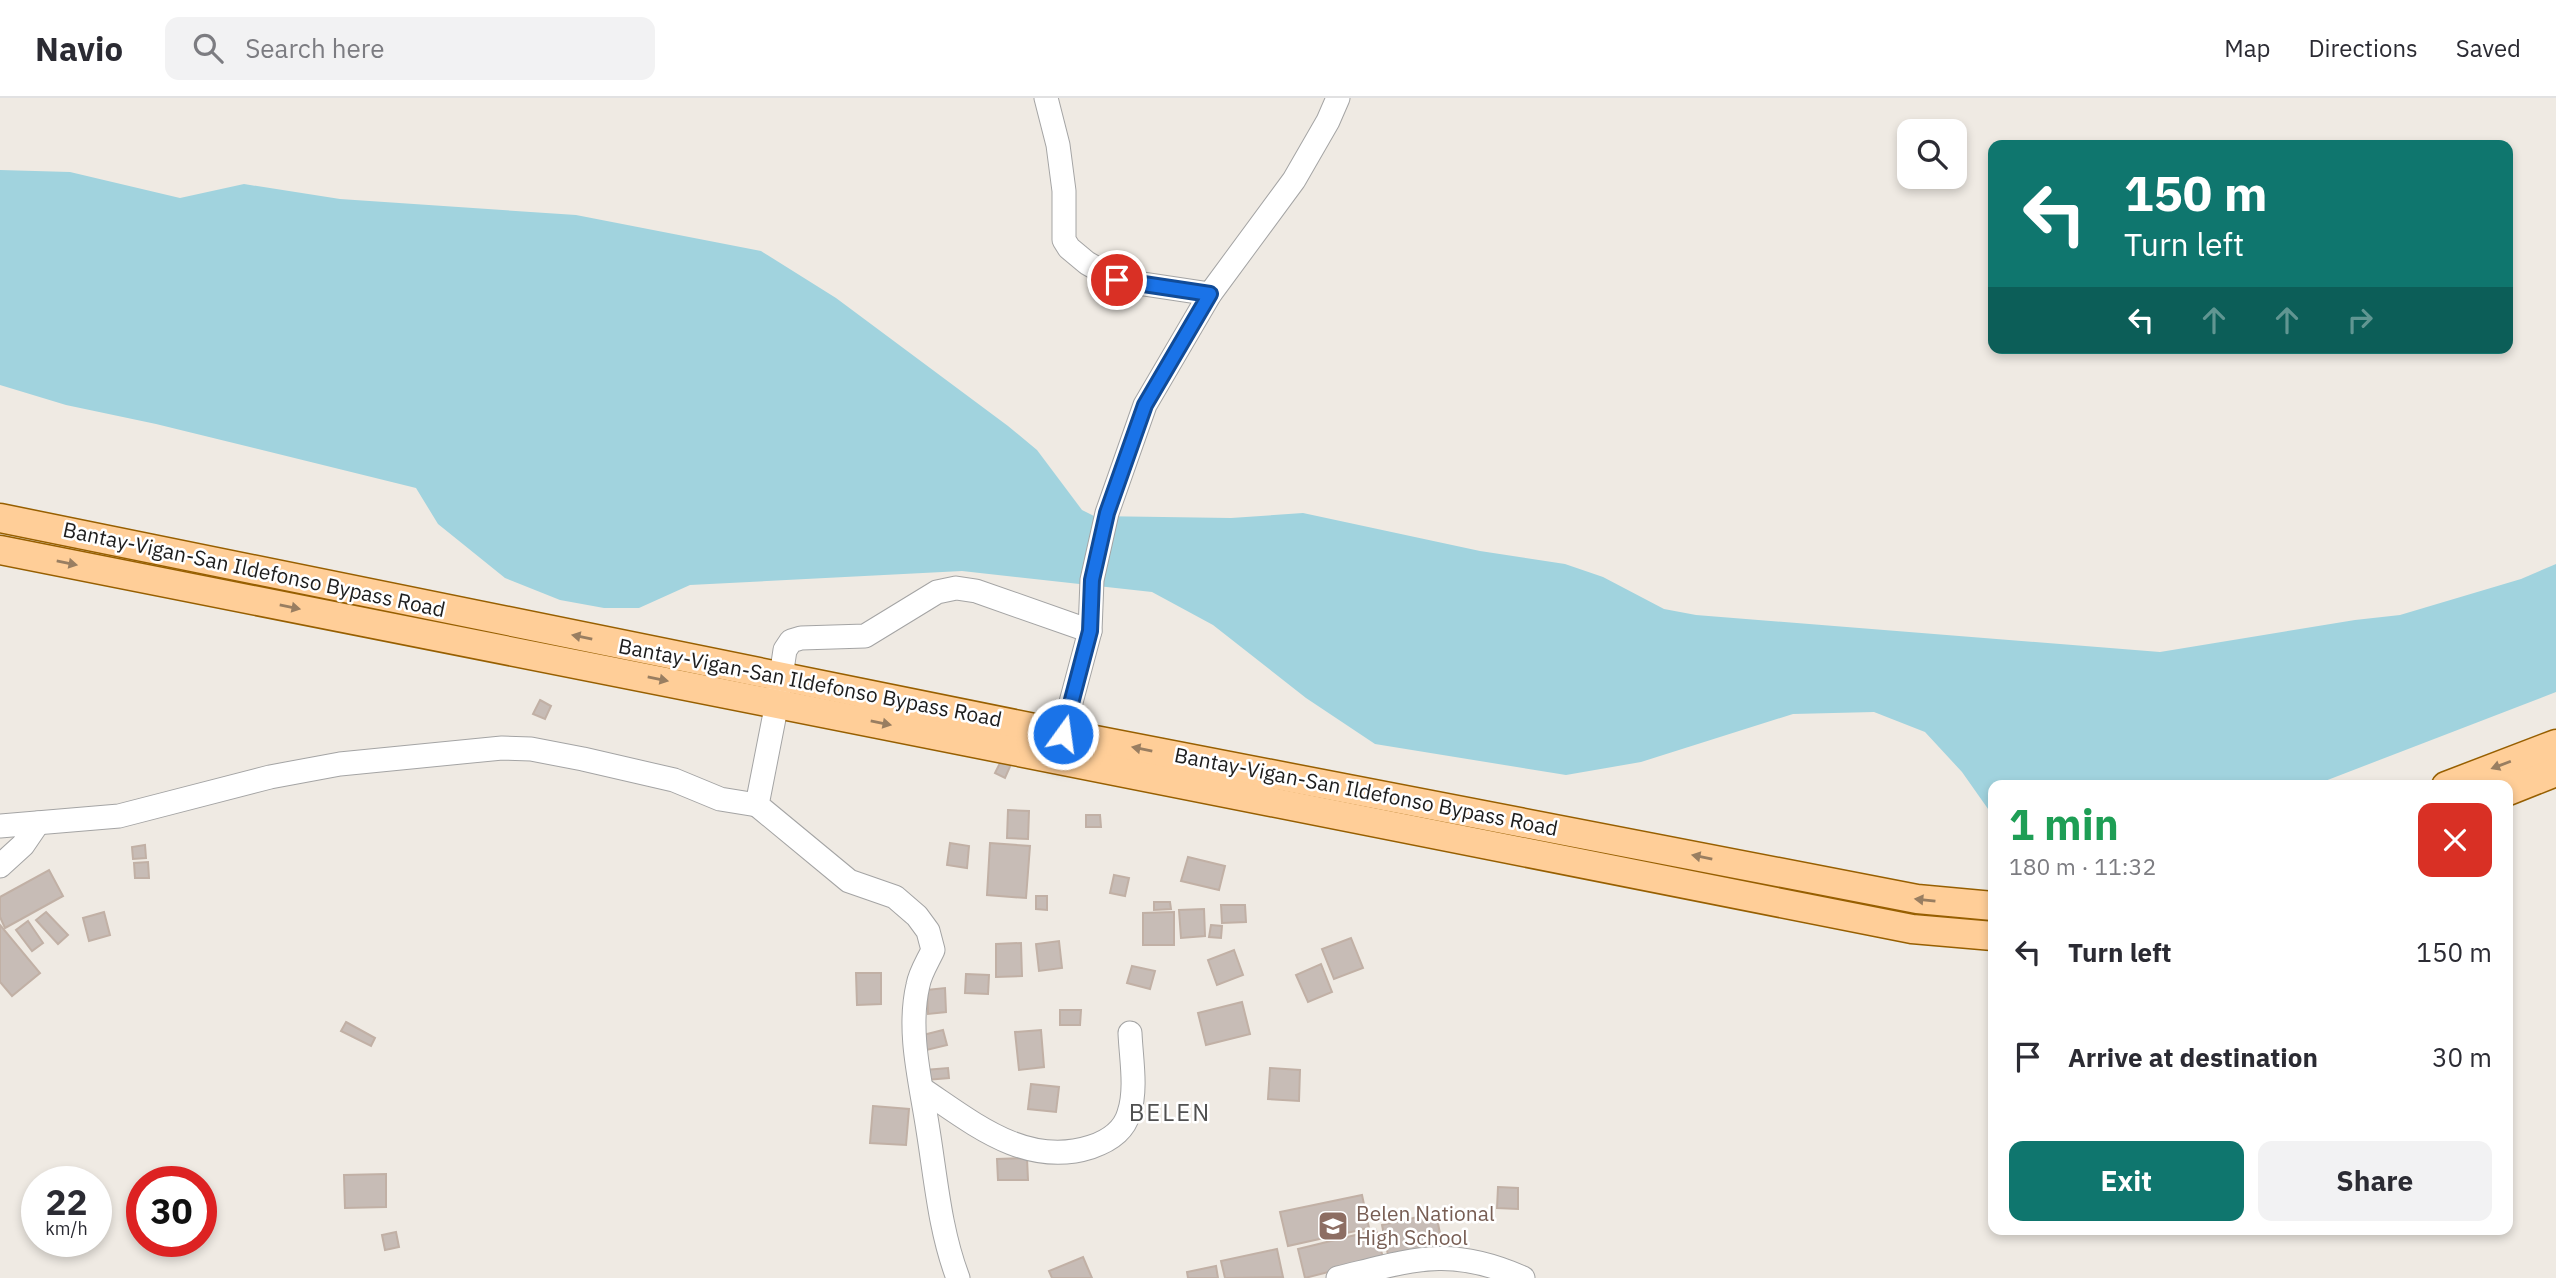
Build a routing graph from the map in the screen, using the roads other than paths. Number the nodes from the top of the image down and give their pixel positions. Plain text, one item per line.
1 (1046, 98) edge
2 (1338, 98) edge
3 (1210, 294) junction
4 (0, 518) edge
5 (0, 550) edge
6 (1090, 631) junction
7 (779, 690) junction
8 (2556, 744) edge
9 (1060, 746) junction
10 (2556, 772) edge
11 (2462, 780) edge
12 (2513, 789) edge
13 (757, 805) junction
14 (38, 823) junction
15 (0, 826) edge
16 (0, 866) edge
17 (1988, 906) edge
18 (1988, 936) edge
19 (1130, 1033) dead end
20 (922, 1089) junction
21 (958, 1278) edge
22 (1338, 1278) edge
23 (1523, 1278) edge

1 - 3 street
2 - 3 street
3 - 6 street
7 -> 4 main road, Bantay-Vigan-San Ildefonso Bypass Road
5 -> 7 main road, Bantay-Vigan-San Ildefonso Bypass Road
6 - 7 street
6 - 9 street
7 - 9 main road, Bantay-Vigan-San Ildefonso Bypass Road
7 - 13 street
8 -> 11 main road
17 -> 9 main road, Bantay-Vigan-San Ildefonso Bypass Road
9 - 18 main road, Bantay-Vigan-San Ildefonso Bypass Road
10 - 12 main road
13 - 14 street
13 - 20 street
14 - 15 street
14 - 16 street
19 - 20 street
20 - 21 street
22 - 23 street

